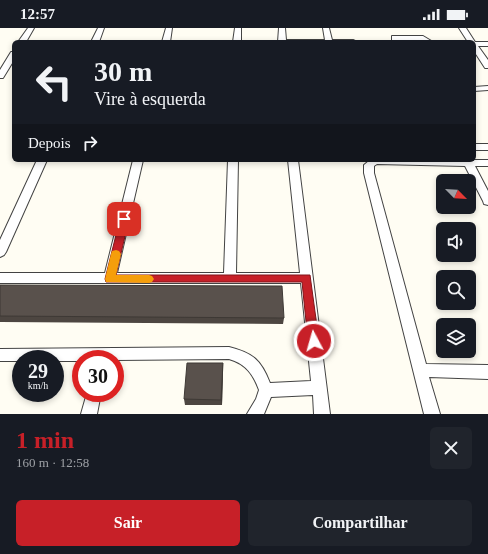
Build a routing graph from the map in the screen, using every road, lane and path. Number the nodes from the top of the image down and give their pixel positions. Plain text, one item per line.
1 (31, 28) edge
2 (101, 28) edge
3 (169, 28) edge
4 (238, 28) edge
5 (282, 28) edge
6 (326, 28) edge
7 (462, 28) edge
8 (395, 38) edge
9 (23, 40) edge
10 (96, 40) edge
11 (166, 40) edge
12 (237, 40) edge
13 (284, 40) edge
14 (329, 40) edge
15 (426, 40) edge
16 (470, 40) edge
17 (476, 44) edge
18 (488, 44) edge
19 (476, 48) edge
20 (12, 57) edge
21 (488, 66) edge
22 (0, 76) edge
23 (488, 88) edge
24 (476, 89) edge
25 (476, 147) edge
26 (488, 147) edge
27 (41, 162) edge
28 (138, 162) edge
29 (233, 162) edge
30 (293, 162) edge
31 (374, 162) edge
32 (422, 162) edge
33 (469, 163) junction
34 (488, 163) edge
35 (488, 201) edge
36 (0, 252) edge
37 (0, 278) edge
38 (307, 278) junction
39 (110, 279) junction
40 (230, 279) junction
41 (0, 355) edge
42 (72, 356) edge
43 (124, 356) edge
44 (420, 370) junction
45 (488, 372) edge
46 (319, 388) junction
47 (266, 390) junction
48 (92, 402) edge
49 (89, 414) edge
50 (255, 414) edge
51 (322, 414) edge
52 (432, 414) edge

1 - 9 street
2 - 10 street
3 - 11 street
4 - 12 street
5 - 13 street
6 - 14 street
7 - 16 street
8 - 15 street
17 - 18 street
19 - 21 street
20 - 22 street
23 - 24 street
25 - 26 street
27 - 36 street
28 - 39 street
29 - 40 street
30 - 38 street
31 - 44 street
32 - 33 street
33 - 34 street
33 - 35 street
37 - 39 street
38 - 40 street
38 - 46 street
39 - 40 street
41 - 42 street
43 - 47 street
44 - 45 street
44 - 52 street
46 - 47 street
46 - 51 street
47 - 50 street
48 - 49 street

